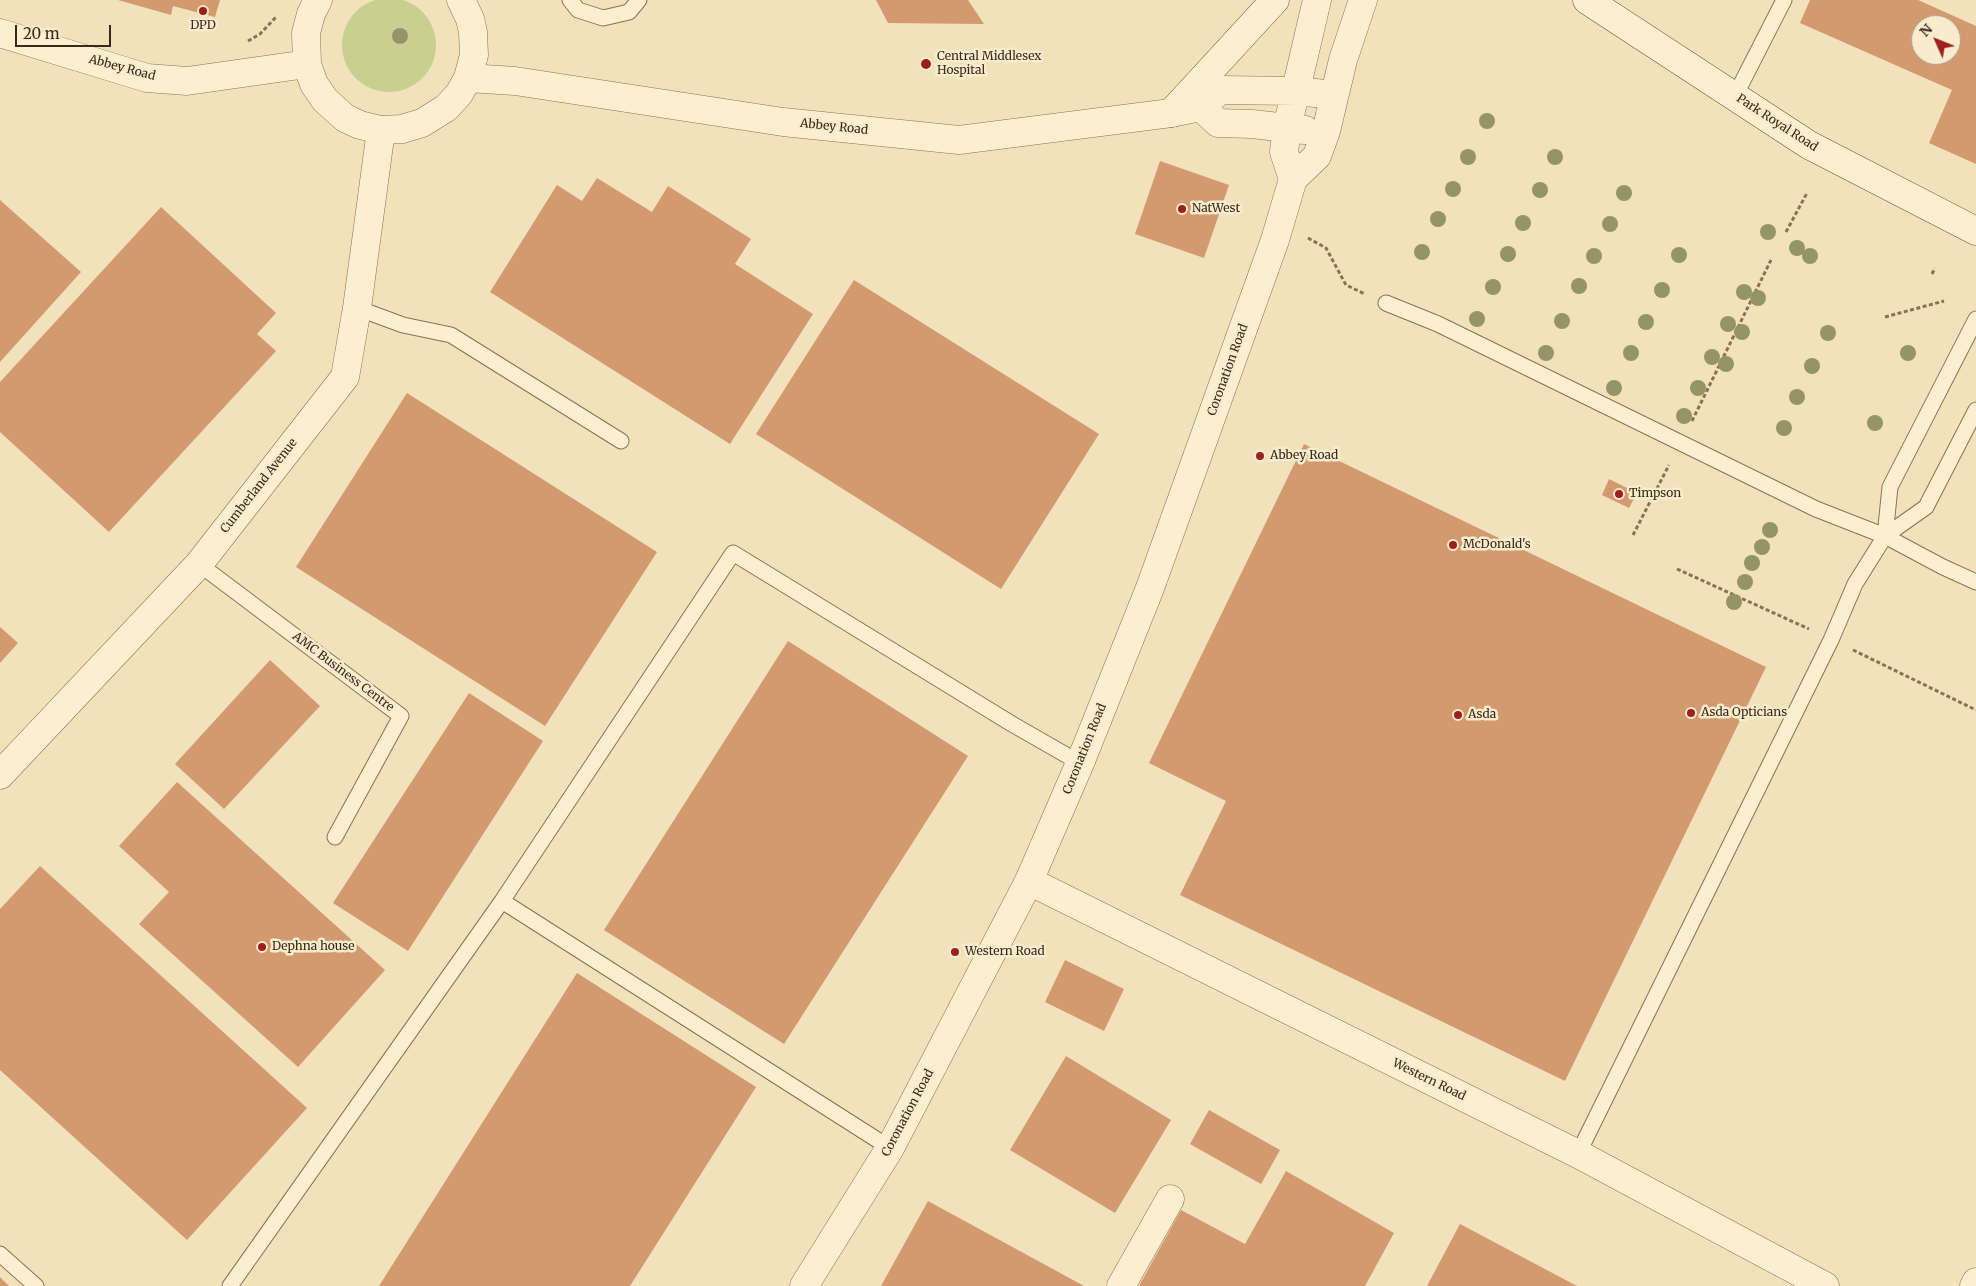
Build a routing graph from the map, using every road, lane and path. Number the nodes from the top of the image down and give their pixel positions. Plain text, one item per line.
1 (318, 0) edge
2 (461, 0) edge
3 (570, 0) edge
4 (639, 0) edge
5 (1275, 0) edge
6 (1317, 0) edge
7 (1363, 0) edge
8 (1587, 0) edge
9 (1784, 0) edge
10 (281, 12) dead end
11 (0, 33) edge
12 (244, 43) dead end
13 (307, 64) junction
14 (468, 78) junction
15 (1296, 91) junction
16 (1334, 95) junction
17 (1735, 96) junction
18 (1201, 107) junction
19 (1171, 113) junction
20 (1287, 128) junction
21 (381, 130) junction
22 (1326, 132) junction
23 (1293, 179) junction
24 (1807, 193) dead end
25 (1976, 231) edge
26 (1786, 232) dead end
27 (1304, 236) dead end
28 (1771, 260) dead end
29 (1935, 268) dead end
30 (1932, 274) dead end
31 (1944, 301) dead end
32 (1386, 303) joint
33 (357, 308) junction
34 (1885, 317) dead end
35 (1976, 319) edge
36 (1976, 410) edge
37 (1689, 426) dead end
38 (621, 441) dead end
39 (1672, 460) dead end
40 (1633, 535) dead end
41 (1886, 536) junction
42 (198, 564) junction
43 (1976, 582) edge
44 (1080, 763) junction
45 (0, 774) edge
46 (335, 837) dead end
47 (1029, 881) junction
48 (502, 901) junction
49 (890, 1148) junction
50 (1578, 1154) junction
51 (1170, 1198) dead end
52 (0, 1254) edge
53 (1976, 1282) edge
54 (36, 1286) edge
55 (230, 1286) edge
56 (804, 1286) edge
57 (1121, 1286) edge
58 (1825, 1286) edge
59 (1974, 1286) edge

1 - 13 street
2 - 14 street
3 - 4 lane
5 - 19 street
6 - 15 street
7 - 16 street, Coronation Road
8 - 17 street, Park Royal Road
9 - 17 lane
10 - 12 path
11 - 13 street, Abbey Road
13 - 21 street
14 - 19 street, Abbey Road
14 - 21 street
15 - 16 street
15 - 18 street
15 - 20 street
16 - 22 street, Coronation Road
17 - 25 street, Park Royal Road
18 - 19 street, Abbey Road
18 - 20 street
20 - 22 street
20 - 23 street
21 - 33 street, Cumberland Avenue
22 - 23 street, Coronation Road
23 - 44 street, Coronation Road
24 - 26 path
27 - 32 path
28 - 37 path
29 - 30 path
31 - 34 path
32 - 41 lane
33 - 38 lane
33 - 42 street, Cumberland Avenue
35 - 41 lane
36 - 41 lane
39 - 40 path
41 - 43 lane
41 - 50 lane
42 - 45 street, Cumberland Avenue
42 - 46 lane, AMC Business Centre
44 - 47 street, Coronation Road
44 - 48 lane
47 - 49 street, Coronation Road
47 - 50 street, Western Road
48 - 49 lane
48 - 55 lane
49 - 56 street, Coronation Road
50 - 58 street, Western Road
51 - 57 street
52 - 54 lane
53 - 59 street

